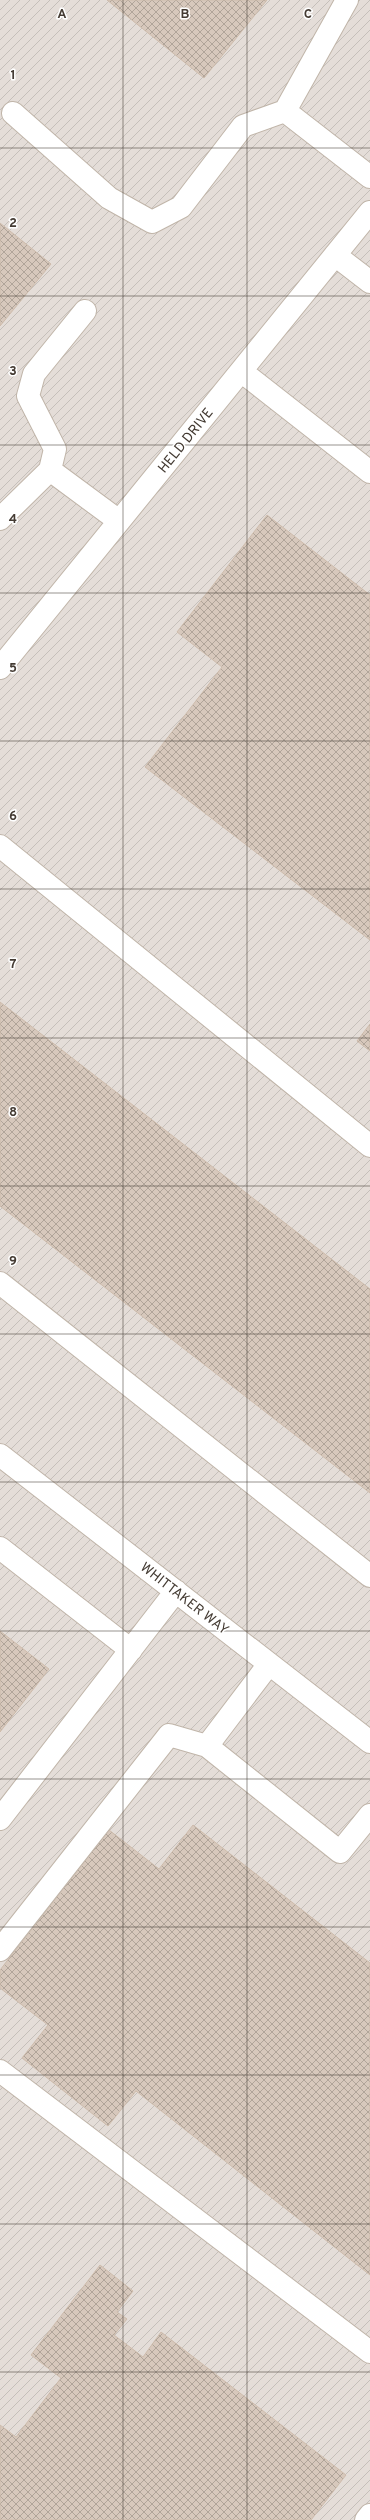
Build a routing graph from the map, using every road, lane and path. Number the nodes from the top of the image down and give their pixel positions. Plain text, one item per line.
1 (347, 0) edge
2 (285, 111) junction
3 (13, 113) dead end
4 (370, 177) edge
5 (370, 212) edge
6 (336, 254) junction
7 (370, 282) edge
8 (85, 311) dead end
9 (241, 371) junction
10 (50, 470) junction
11 (370, 472) edge
12 (0, 519) edge
13 (119, 521) junction
14 (0, 668) edge
15 (0, 846) edge
16 (370, 1146) edge
17 (0, 1283) edge
18 (0, 1455) edge
19 (0, 1548) edge
20 (370, 1576) edge
21 (176, 1591) junction
22 (131, 1650) junction
23 (269, 1664) junction
24 (370, 1742) edge
25 (207, 1746) junction
26 (370, 1815) edge
27 (0, 1819) edge
28 (0, 1950) edge
29 (0, 2071) edge
30 (370, 2352) edge
31 (370, 2515) edge
32 (366, 2520) edge

1 - 2 street
2 - 3 street
2 - 4 street
5 - 6 street, HELD DRIVE
6 - 7 street
6 - 9 street, HELD DRIVE
8 - 10 street
9 - 11 street
9 - 13 street, HELD DRIVE
10 - 12 street
10 - 13 street
13 - 14 street, HELD DRIVE
15 - 16 street
17 - 20 street
18 - 21 street, WHITTAKER WAY
19 - 22 street
21 - 22 street
21 - 23 street, WHITTAKER WAY
22 - 27 street
23 - 24 street, WHITTAKER WAY
23 - 25 street
25 - 26 street
25 - 28 street
29 - 30 street
31 - 32 street

